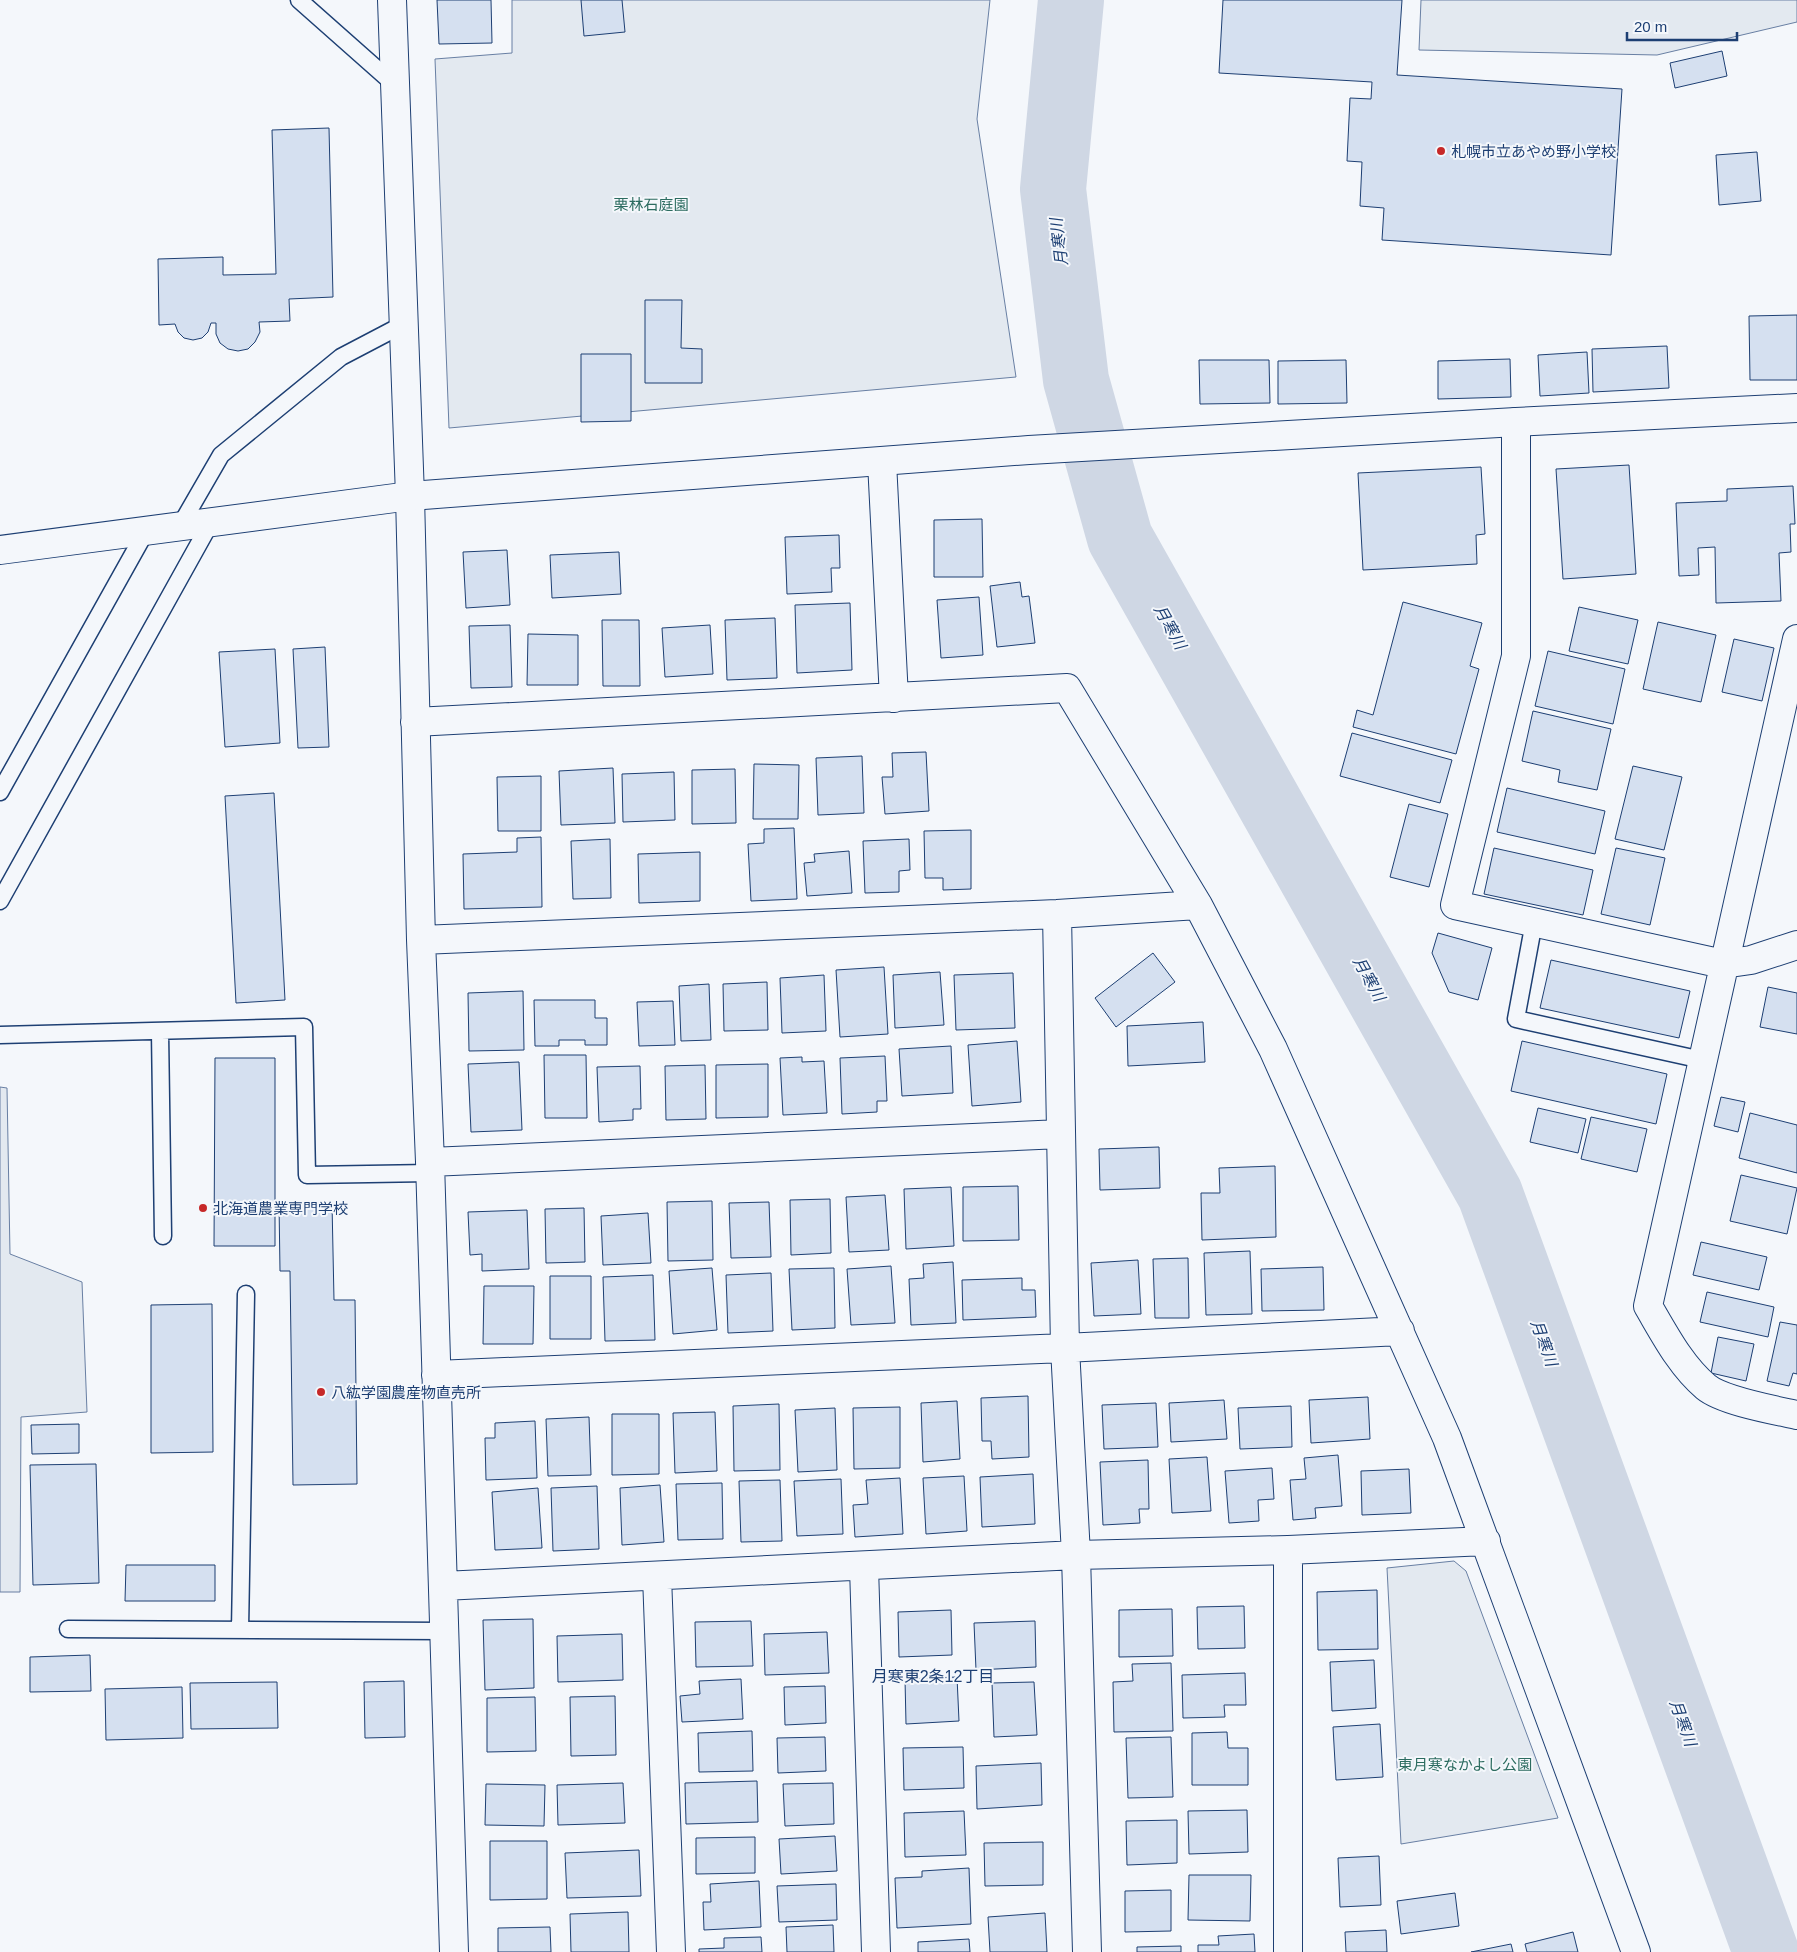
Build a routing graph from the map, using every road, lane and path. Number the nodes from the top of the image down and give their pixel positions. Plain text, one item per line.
1 (299, 0) edge
2 (392, 0) edge
3 (394, 85) junction
4 (404, 324) junction
5 (1797, 408) edge
6 (1516, 422) junction
7 (882, 462) junction
8 (410, 496) junction
9 (211, 522) junction
10 (180, 526) junction
11 (146, 531) junction
12 (0, 550) edge
13 (1797, 639) edge
14 (894, 698) junction
15 (415, 722) junction
16 (0, 792) edge
17 (0, 901) edge
18 (1198, 905) junction
19 (1057, 914) junction
20 (1534, 922) junction
21 (421, 940) junction
22 (1797, 945) edge
23 (1724, 964) junction
24 (160, 1032) junction
25 (0, 1035) edge
26 (1702, 1060) junction
27 (1061, 1134) junction
28 (430, 1167) junction
29 (163, 1236) dead end
30 (246, 1294) dead end
31 (1400, 1331) junction
32 (1065, 1348) junction
33 (436, 1375) junction
34 (1797, 1415) edge
35 (1486, 1541) junction
36 (1288, 1550) junction
37 (1076, 1555) junction
38 (864, 1567) junction
39 (657, 1576) junction
40 (443, 1586) junction
41 (68, 1629) dead end
42 (240, 1630) junction
43 (444, 1631) junction
44 (454, 1952) edge
45 (672, 1952) edge
46 (876, 1952) edge
47 (1087, 1952) edge
48 (1288, 1952) edge
49 (1636, 1952) edge

1 - 3 lane
2 - 3 street
3 - 4 street
4 - 8 street
4 - 10 lane
5 - 6 street
6 - 7 street
6 - 20 street
7 - 8 street
7 - 14 street
8 - 9 street
8 - 15 street
9 - 10 street
9 - 17 lane
10 - 11 street
11 - 12 street
11 - 16 lane
13 - 23 street
14 - 15 street
14 - 18 street
15 - 21 street
18 - 19 street
18 - 31 street
19 - 21 street
19 - 27 street
20 - 23 street
20 - 26 lane
21 - 28 street
22 - 23 street
23 - 26 street
24 - 25 lane
24 - 28 lane
24 - 29 lane
26 - 34 street
27 - 28 street
27 - 32 street
28 - 33 street
30 - 42 lane
31 - 32 street
31 - 35 street
32 - 33 street
32 - 37 street
33 - 40 street
35 - 36 street
35 - 49 street
36 - 37 street
36 - 48 street
37 - 38 street
37 - 47 street
38 - 39 street
38 - 46 street
39 - 40 street
39 - 45 street
40 - 43 street
41 - 42 lane
42 - 43 lane
43 - 44 street

